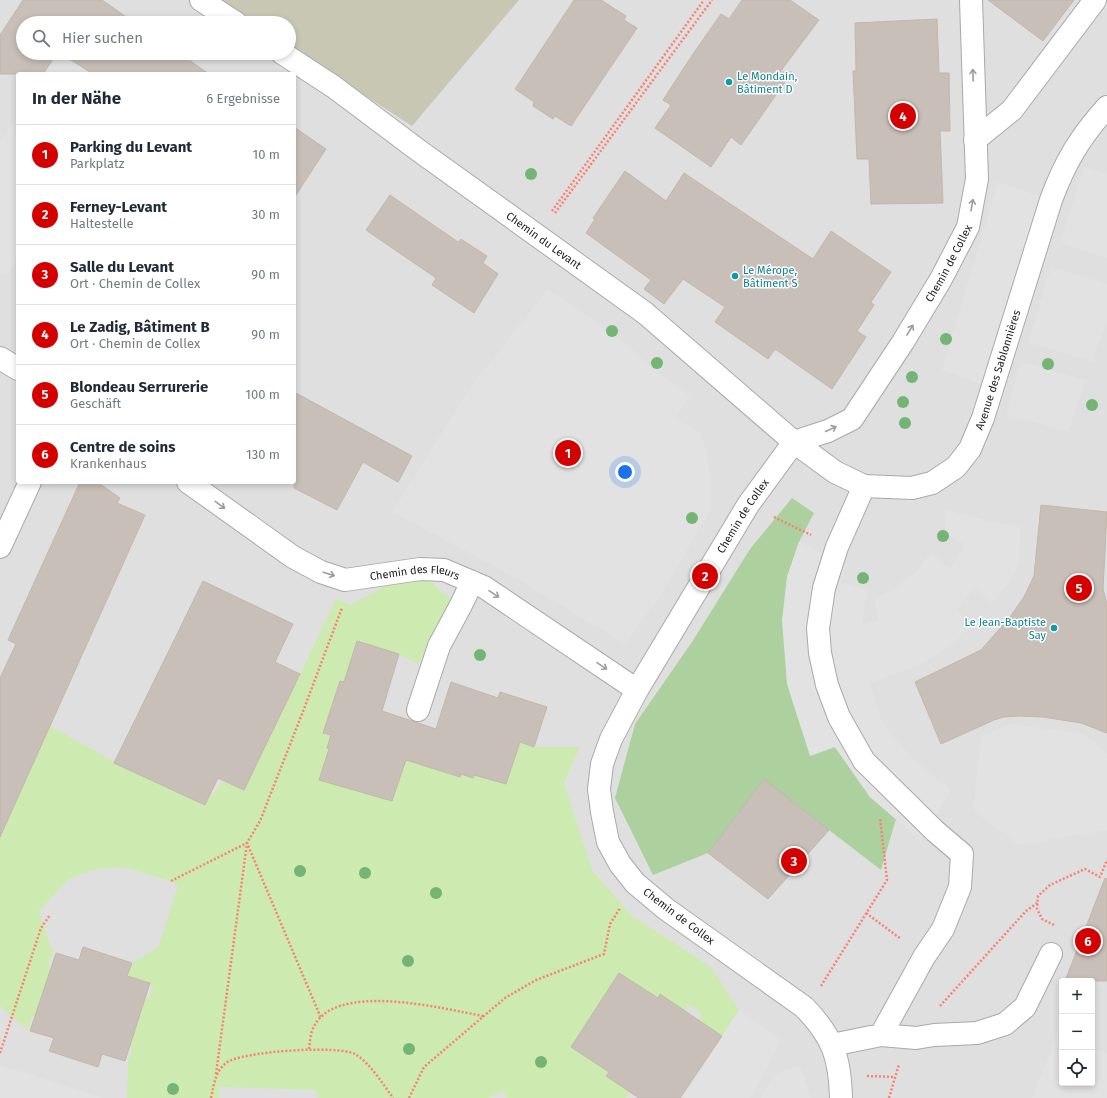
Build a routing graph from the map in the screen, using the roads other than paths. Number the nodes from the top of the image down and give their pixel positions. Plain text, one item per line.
1 (201, 0) edge
2 (971, 0) edge
3 (1095, 0) edge
4 (225, 16) edge
5 (293, 60) edge
6 (1107, 107) edge
7 (975, 140) junction
8 (0, 358) edge
9 (16, 368) edge
10 (794, 442) junction
11 (29, 484) edge
12 (191, 484) edge
13 (864, 486) junction
14 (0, 547) edge
15 (472, 582) junction
16 (637, 690) junction
17 (418, 710) dead end
18 (1051, 954) dead end
19 (881, 1035) junction
20 (832, 1045) junction
21 (841, 1098) edge

1 - 4 street
7 -> 2 street, Chemin de Collex
3 - 7 street
5 - 10 street, Chemin du Levant
6 - 13 street, Avenue des Sablonnières
10 -> 7 street, Chemin de Collex
8 - 9 street
10 - 13 street, Avenue des Sablonnières
10 - 16 street, Chemin de Collex
11 - 14 street
12 -> 15 street, Chemin des Fleurs
13 - 19 street
15 -> 16 street, Chemin des Fleurs
15 - 17 street
16 - 20 street, Chemin de Collex
18 - 19 street
19 - 20 street
20 - 21 street, Chemin de Collex

